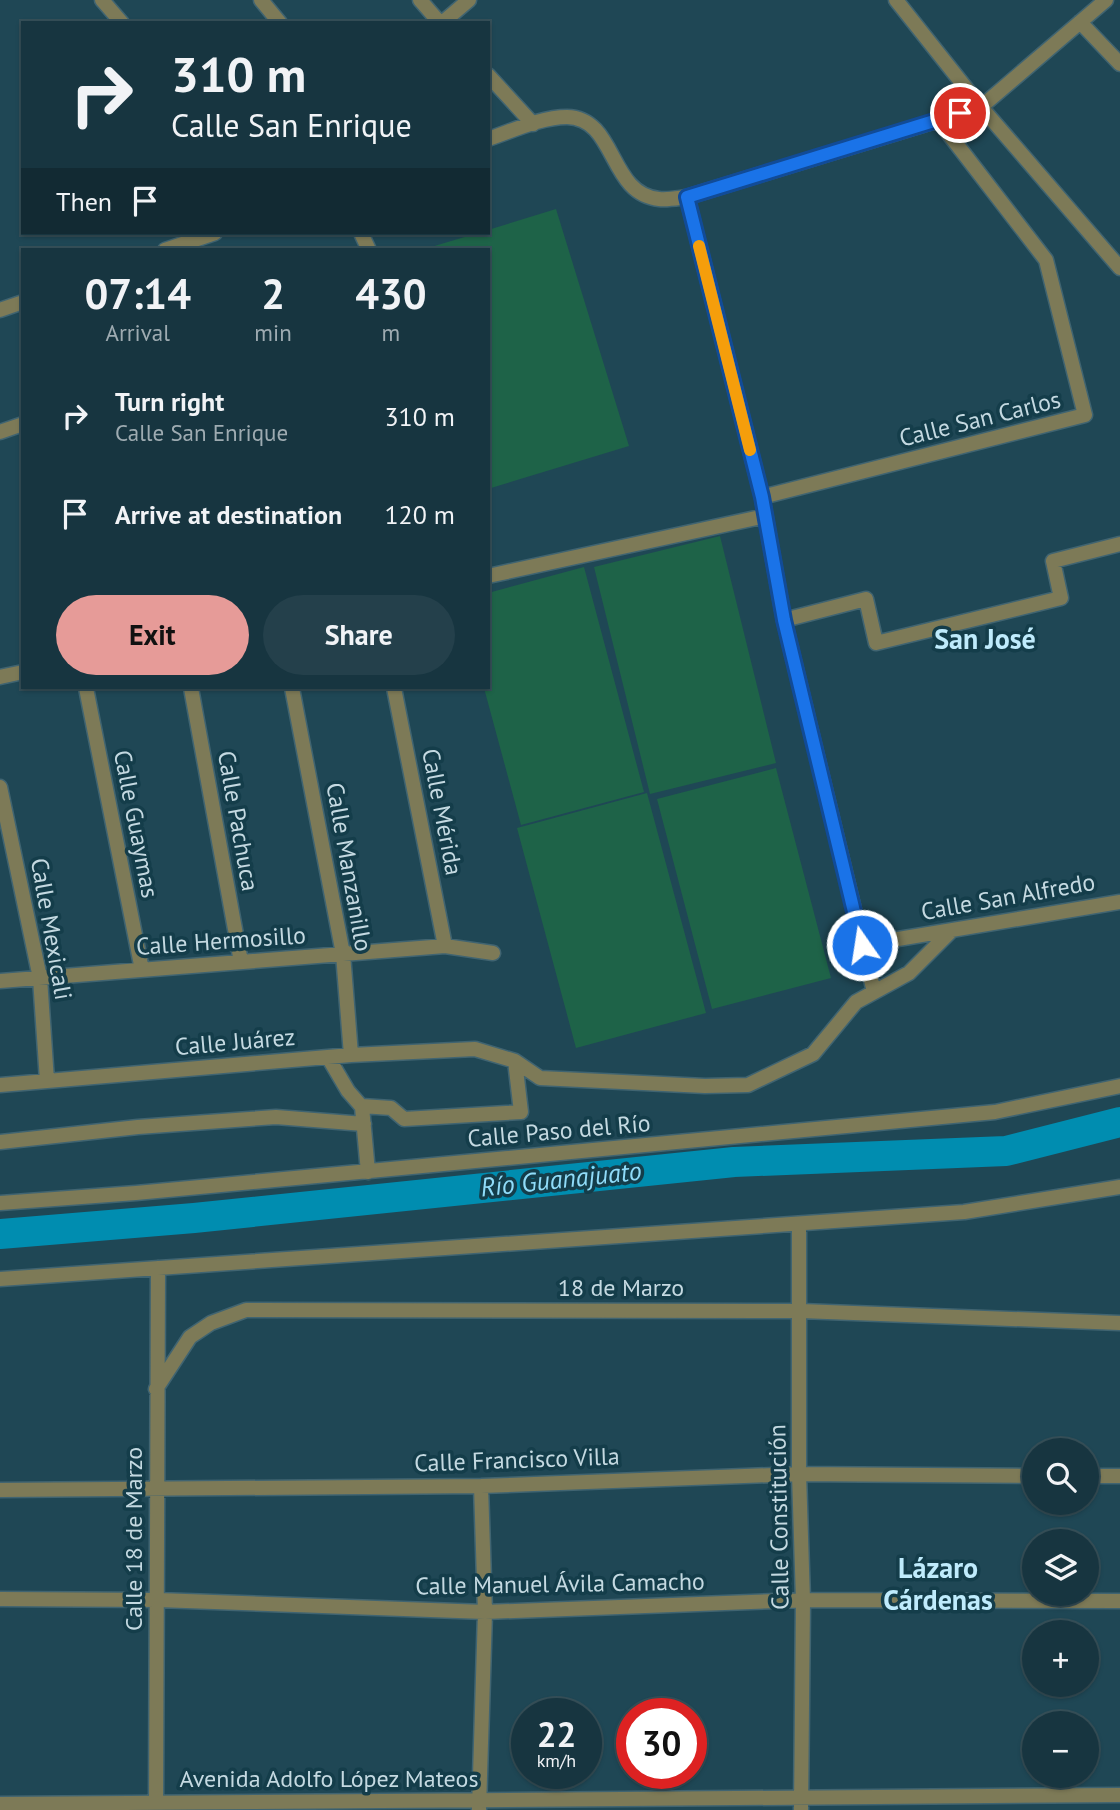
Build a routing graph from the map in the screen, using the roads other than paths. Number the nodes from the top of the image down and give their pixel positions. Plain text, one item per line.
1 (102, 0) edge
2 (261, 0) edge
3 (420, 0) edge
4 (469, 0) edge
5 (896, 0) edge
6 (1106, 0) edge
7 (120, 21) edge
8 (278, 21) edge
9 (439, 21) edge
10 (443, 21) edge
11 (1080, 23) junction
12 (1120, 64) edge
13 (490, 77) edge
14 (981, 107) junction
15 (938, 120) junction
16 (533, 124) junction
17 (490, 138) edge
18 (687, 197) junction
19 (211, 235) edge
20 (171, 248) edge
21 (1120, 268) edge
22 (21, 303) edge
23 (0, 310) edge
24 (21, 425) edge
25 (0, 432) edge
26 (762, 497) junction
27 (765, 516) junction
28 (1120, 544) edge
29 (490, 576) edge
30 (784, 620) junction
31 (21, 672) edge
32 (0, 677) edge
33 (86, 689) edge
34 (191, 689) edge
35 (292, 689) edge
36 (394, 689) edge
37 (0, 787) edge
38 (1120, 902) edge
39 (952, 930) junction
40 (862, 945) junction
41 (445, 946) junction
42 (493, 953) dead end
43 (343, 954) junction
44 (241, 962) junction
45 (142, 970) junction
46 (40, 978) junction
47 (0, 981) edge
48 (874, 992) junction
49 (351, 1055) junction
50 (328, 1057) junction
51 (514, 1061) junction
52 (47, 1081) junction
53 (0, 1086) edge
54 (1120, 1086) edge
55 (362, 1106) junction
56 (364, 1124) junction
57 (0, 1142) edge
58 (368, 1171) junction
59 (1120, 1187) edge
60 (0, 1203) edge
61 (799, 1224) junction
62 (158, 1268) junction
63 (0, 1279) edge
64 (801, 1311) junction
65 (1120, 1323) edge
66 (156, 1389) junction
67 (799, 1474) junction
68 (1022, 1476) edge
69 (1099, 1476) edge
70 (1120, 1476) edge
71 (481, 1486) junction
72 (156, 1489) junction
73 (0, 1490) edge
74 (0, 1600) edge
75 (158, 1600) junction
76 (803, 1600) junction
77 (1120, 1601) edge
78 (485, 1612) junction
79 (1120, 1795) edge
80 (0, 1804) edge
81 (801, 1804) edge
82 (479, 1805) edge
83 (156, 1807) edge

1 - 7 street
2 - 8 street
3 - 9 street
4 - 10 street
5 - 14 street
6 - 11 street
11 - 12 street
11 - 14 street
13 - 16 street
14 - 15 street
14 - 21 street
15 - 18 street
15 - 26 street, Calle San Carlos
16 - 17 street
16 - 18 street
18 - 26 street
19 - 20 street
22 - 23 street
24 - 25 street
26 - 27 street
27 - 29 street
27 - 30 street
28 - 30 street
30 - 40 street
31 - 32 street
33 - 45 street, Calle Guaymas
34 - 44 street, Calle Pachuca
35 - 43 street, Calle Manzanillo
36 - 41 street, Calle Mérida
37 - 46 street, Calle Mexicali
38 - 39 street, Calle San Alfredo
39 - 40 street, Calle San Alfredo
39 - 48 street
40 - 48 street
41 - 42 street, Calle Hermosillo
41 - 43 street, Calle Hermosillo
43 - 44 street, Calle Hermosillo
43 - 49 street, Calle Manzanillo
44 - 45 street, Calle Hermosillo
45 - 46 street, Calle Hermosillo
46 - 47 street, Calle Hermosillo
46 - 52 street, Calle Mexicali
48 - 51 street
49 - 50 street, Calle Juárez
49 - 51 street, Calle Juárez
50 - 52 street, Calle Juárez
50 - 55 street
51 - 55 street
52 - 53 street, Calle Juárez
54 - 58 street, Calle Paso del Río
55 - 56 street
56 - 57 street
56 - 58 street
58 - 60 street, Calle Paso del Río
59 - 61 street
61 - 62 street
61 - 64 street, Calle Constitución
62 - 63 street
62 - 66 street, Calle 18 de Marzo
64 - 65 street, 18 de Marzo
64 - 66 street, 18 de Marzo
64 - 67 street, Calle Constitución
66 - 72 street, Calle 18 de Marzo
67 - 68 street, Calle Francisco Villa
67 - 71 street, Calle Francisco Villa
67 - 76 street, Calle Constitución
69 - 70 street
71 - 72 street, Calle Francisco Villa
71 - 78 street
72 - 73 street, Calle Francisco Villa
72 - 75 street, Calle 18 de Marzo
74 - 75 street, Calle Manuel Ávila Camacho
75 - 78 street, Calle Manuel Ávila Camacho
75 - 83 street, Calle 18 de Marzo
76 - 77 street, Calle Manuel Ávila Camacho
76 - 78 street, Calle Manuel Ávila Camacho
76 - 81 street, Calle Constitución
78 - 82 street
79 - 81 street, Avenida Adolfo López Mateos
80 - 83 street, Avenida Adolfo López Mateos
81 - 82 street, Avenida Adolfo López Mateos
82 - 83 street, Avenida Adolfo López Mateos

